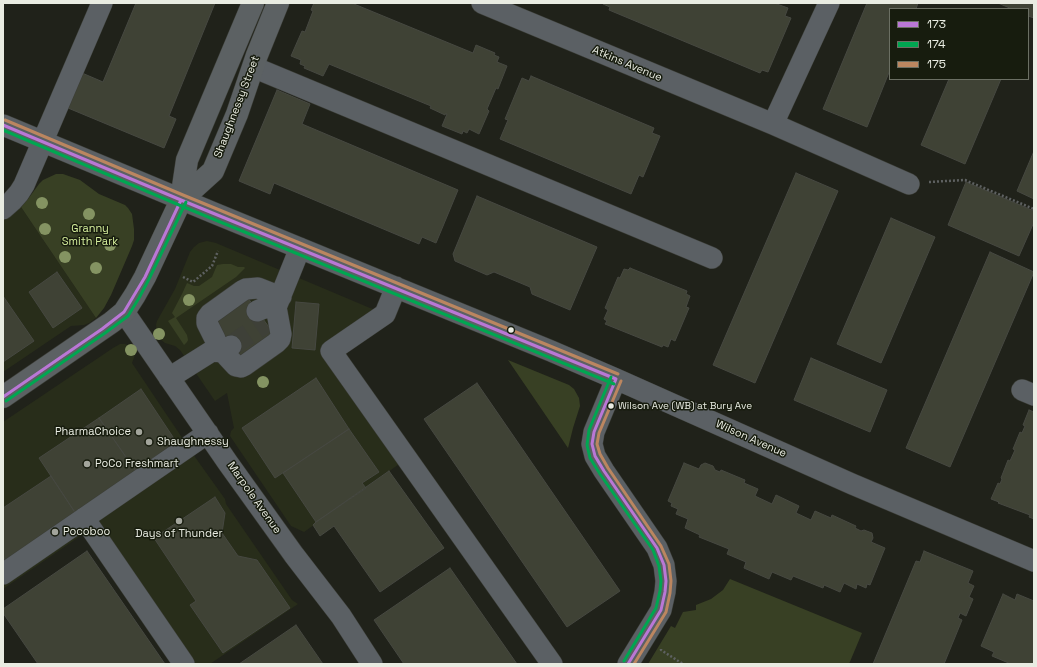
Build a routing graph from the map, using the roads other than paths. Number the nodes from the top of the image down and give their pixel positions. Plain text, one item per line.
1 (102, 3) edge
2 (253, 3) edge
3 (278, 3) edge
4 (482, 3) edge
5 (829, 3) edge
6 (253, 67) junction
7 (773, 124) junction
8 (3, 125) edge
9 (43, 142) junction
10 (909, 184) road end
11 (181, 200) junction
12 (3, 209) edge
13 (300, 248) junction
14 (712, 258) dead end
15 (396, 287) junction
16 (270, 309) junction
17 (124, 312) junction
18 (221, 344) junction
19 (169, 378) junction
20 (616, 379) junction
21 (3, 397) edge
22 (208, 434) junction
23 (84, 518) junction
24 (1034, 561) edge
25 (3, 574) edge
26 (184, 664) edge
27 (372, 664) edge
28 (552, 664) edge
29 (628, 664) edge

1 - 9 street
2 - 11 main road, Shaughnessy Street
3 - 6 main road, Shaughnessy Street
4 - 7 street, Atkins Avenue
5 - 7 street
6 - 11 main road, Shaughnessy Street
6 - 14 street
7 - 10 street, Atkins Avenue
8 - 9 street, Wilson Avenue
9 - 11 street, Wilson Avenue
9 - 12 street
11 - 13 street, Wilson Avenue
11 - 17 main road, Shaughnessy Street
13 - 15 street, Wilson Avenue
13 - 16 street
15 - 20 street, Wilson Avenue
15 - 28 street
16 - 18 street
16 - 18 street
17 - 19 street, Marpole Avenue
17 - 21 main road, Shaughnessy Street
18 - 19 street
19 - 22 street, Marpole Avenue
20 - 24 street, Wilson Avenue
20 - 29 street
22 - 23 street
22 - 27 street, Marpole Avenue
23 - 25 street
23 - 26 street

